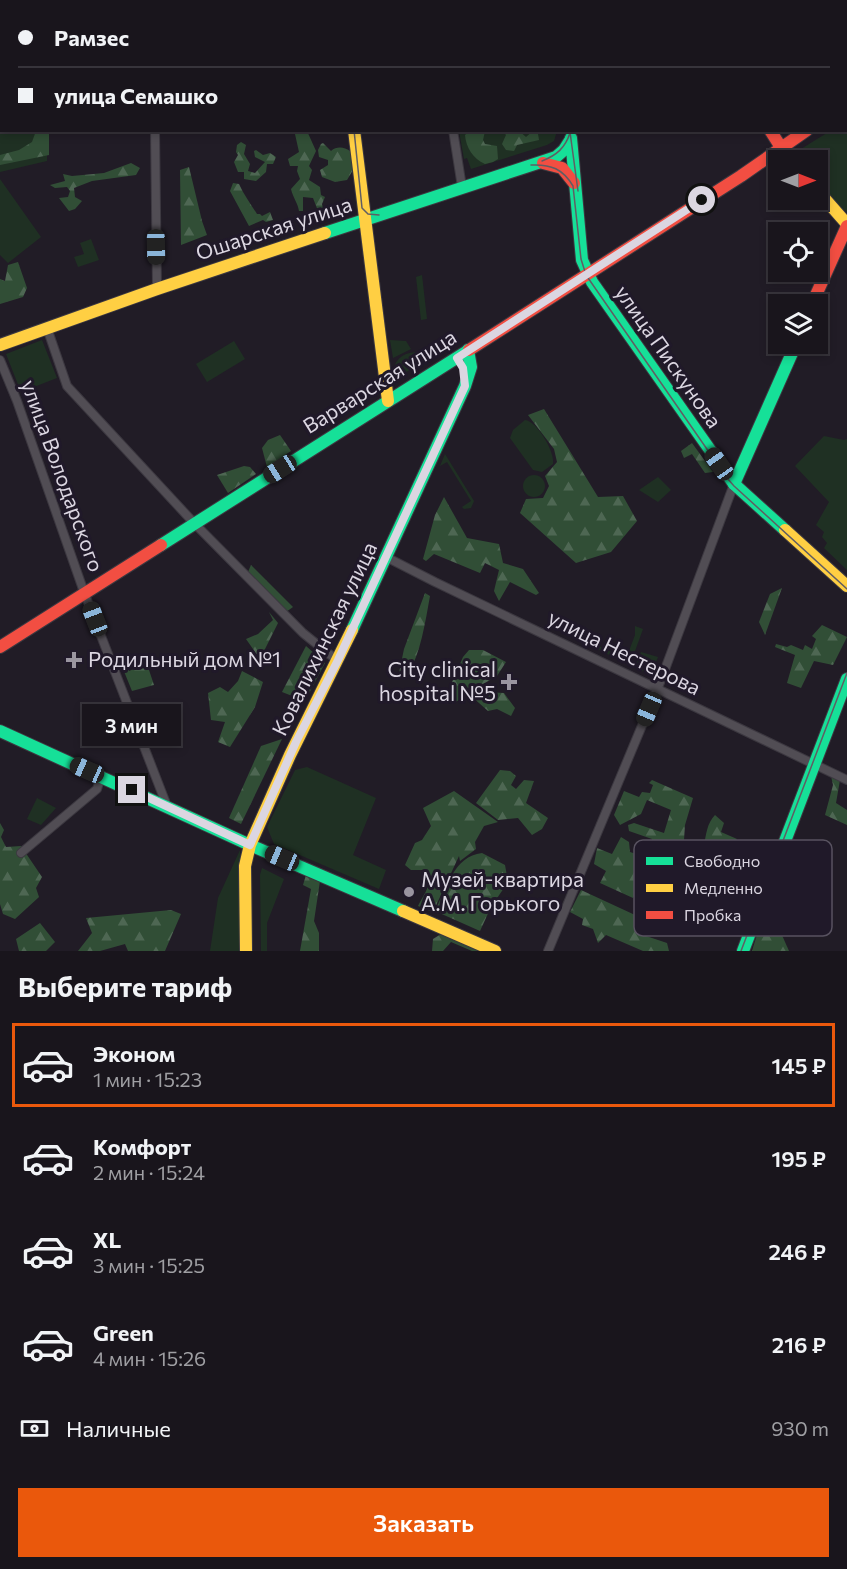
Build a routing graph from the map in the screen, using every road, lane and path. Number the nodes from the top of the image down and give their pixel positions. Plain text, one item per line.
1 (155, 132) edge
2 (354, 132) edge
3 (453, 132) edge
4 (771, 132) edge
5 (804, 132) edge
6 (570, 134) edge
7 (780, 148) junction
8 (539, 162) junction
9 (576, 186) junction
10 (462, 187) junction
11 (828, 203) edge
12 (364, 220) junction
13 (847, 225) edge
14 (588, 274) junction
15 (157, 289) junction
16 (816, 294) edge
17 (47, 328) junction
18 (0, 345) edge
19 (468, 350) junction
20 (792, 354) edge
21 (457, 358) junction
22 (0, 360) edge
23 (465, 386) junction
24 (388, 401) junction
25 (734, 484) junction
26 (194, 523) junction
27 (386, 557) junction
28 (847, 586) edge
29 (84, 592) junction
30 (0, 647) edge
31 (338, 660) junction
32 (847, 679) edge
33 (658, 688) junction
34 (0, 731) edge
35 (814, 764) junction
36 (101, 776) junction
37 (847, 780) edge
38 (167, 806) junction
39 (785, 840) edge
40 (250, 845) junction
41 (21, 853) dead end
42 (749, 936) edge
43 (246, 951) edge
44 (495, 951) edge
45 (548, 951) edge
46 (743, 951) edge

1 - 15 street
2 - 12 street
3 - 10 street
4 - 7 street
5 - 7 street, Варварская улица
6 - 8 street
6 - 9 street, улица Пискунова
7 - 14 street, Варварская улица
8 - 9 street
8 - 10 street, Ошарская улица
9 - 14 street, улица Пискунова
10 - 12 street, Ошарская улица
11 - 13 street
12 - 15 street, Ошарская улица
12 - 24 street
13 - 16 street
14 - 19 street, Варварская улица
14 - 25 street, улица Пискунова
15 - 17 street, Ошарская улица
17 - 18 street, Ошарская улица
17 - 26 street
19 - 21 street, Варварская улица
19 - 23 street, Ковалихинская улица
20 - 25 street
21 - 23 street
21 - 24 street, Варварская улица
22 - 29 street, улица Володарского
23 - 27 street, Ковалихинская улица
24 - 26 street, Варварская улица
25 - 28 street, улица Пискунова
25 - 33 street
26 - 29 street, Варварская улица
26 - 31 street
27 - 31 street, Ковалихинская улица
27 - 33 street, улица Нестерова
29 - 30 street, Варварская улица
29 - 38 street, улица Володарского
31 - 40 street, Ковалихинская улица
32 - 35 street
33 - 35 street, улица Нестерова
33 - 45 street
34 - 36 street
35 - 37 street, улица Нестерова
35 - 39 street
36 - 38 street
36 - 41 street
38 - 40 street
40 - 43 street, Ковалихинская улица
40 - 44 street
42 - 46 street

